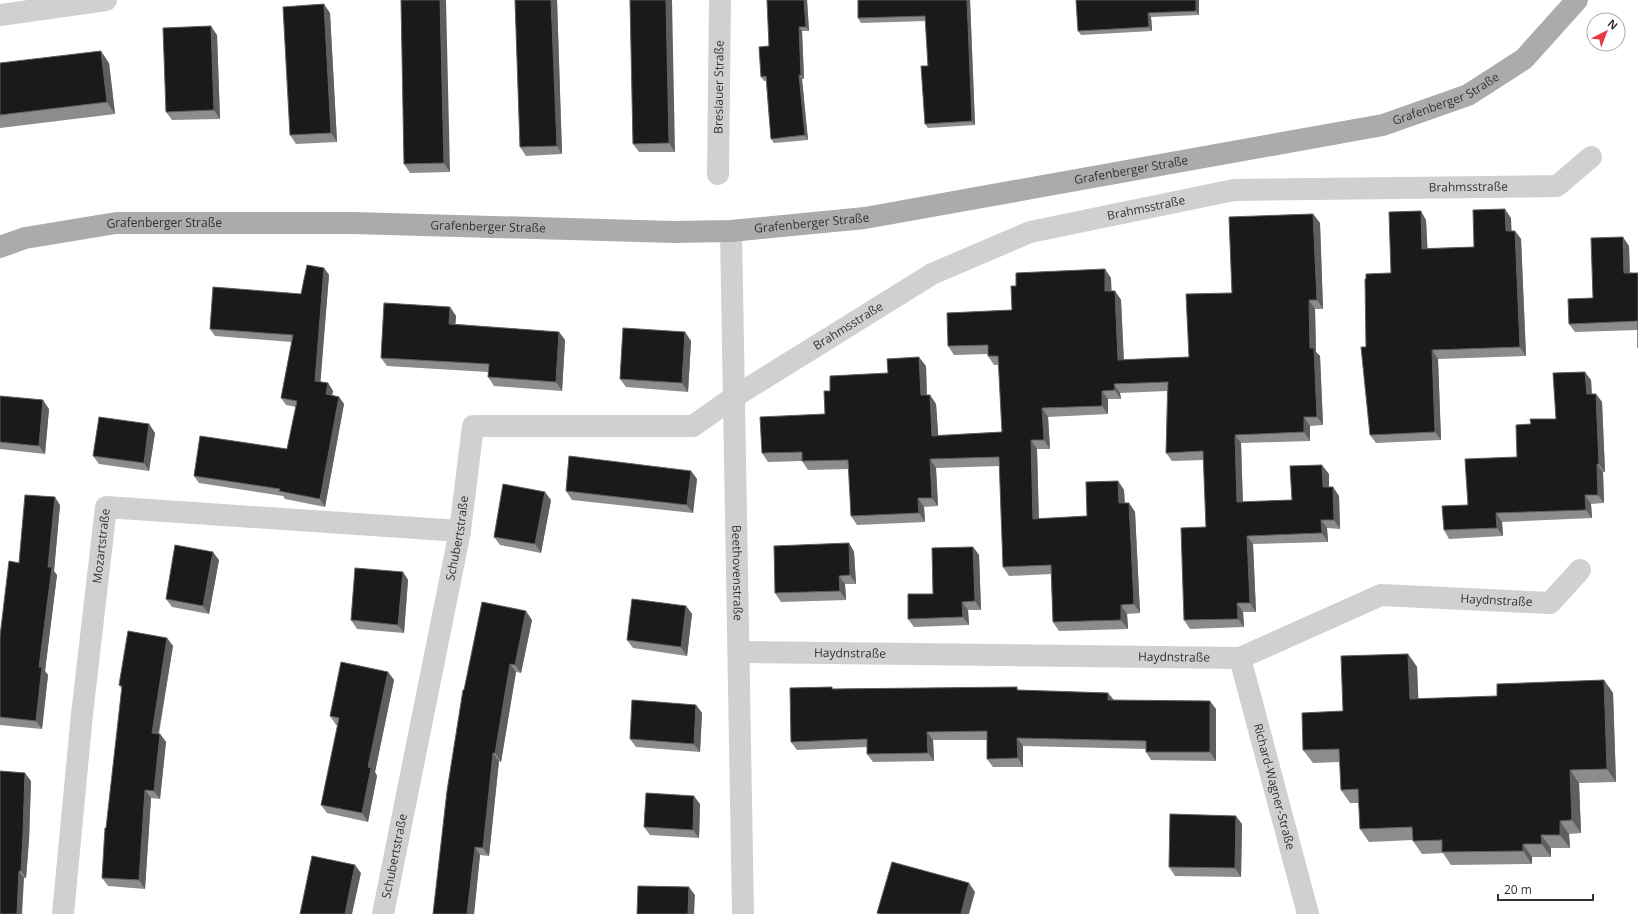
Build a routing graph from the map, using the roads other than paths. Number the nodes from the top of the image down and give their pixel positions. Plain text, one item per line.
1 (106, 0) edge
2 (720, 0) edge
3 (1577, 0) edge
4 (76, 2) edge
5 (0, 15) edge
6 (1591, 157) dead end
7 (718, 174) dead end
8 (731, 231) junction
9 (0, 246) edge
10 (734, 397) junction
11 (460, 531) junction
12 (1580, 570) dead end
13 (738, 652) junction
14 (1240, 658) junction
15 (63, 914) edge
16 (383, 914) edge
17 (743, 914) edge
18 (1308, 914) edge

1 - 4 street
2 - 7 street, Breslauer Straße
3 - 8 main road, Grafenberger Straße
4 - 5 street
6 - 10 street, Brahmsstraße
8 - 9 main road, Grafenberger Straße
8 - 10 street, Beethovenstraße
10 - 11 street, Schubertstraße
10 - 13 street, Beethovenstraße
11 - 15 street, Mozartstraße
11 - 16 street, Schubertstraße
12 - 14 street, Haydnstraße
13 - 14 street, Haydnstraße
13 - 17 street, Beethovenstraße
14 - 18 street, Richard-Wagner-Straße

